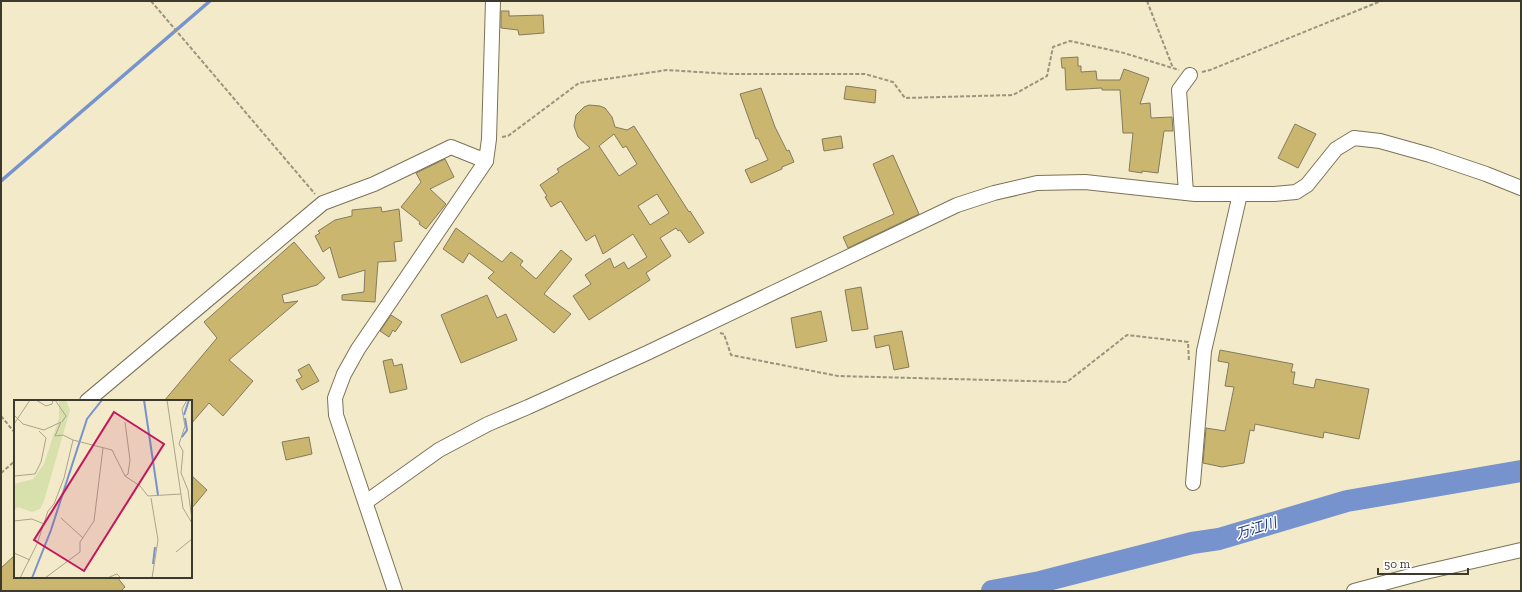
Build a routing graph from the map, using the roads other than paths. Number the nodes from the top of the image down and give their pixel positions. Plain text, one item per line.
1 (493, 1) edge
2 (1190, 75) road end
3 (486, 161) junction
4 (1521, 188) edge
5 (1186, 193) junction
6 (1240, 194) junction
7 (88, 400) edge
8 (1193, 483) dead end
9 (366, 502) junction
10 (1521, 550) edge
11 (395, 591) edge
12 (1354, 591) edge

1 - 3 street
2 - 5 street
3 - 7 street
3 - 9 street
4 - 6 street
5 - 6 street
5 - 9 street
6 - 8 street
9 - 11 street
10 - 12 street

